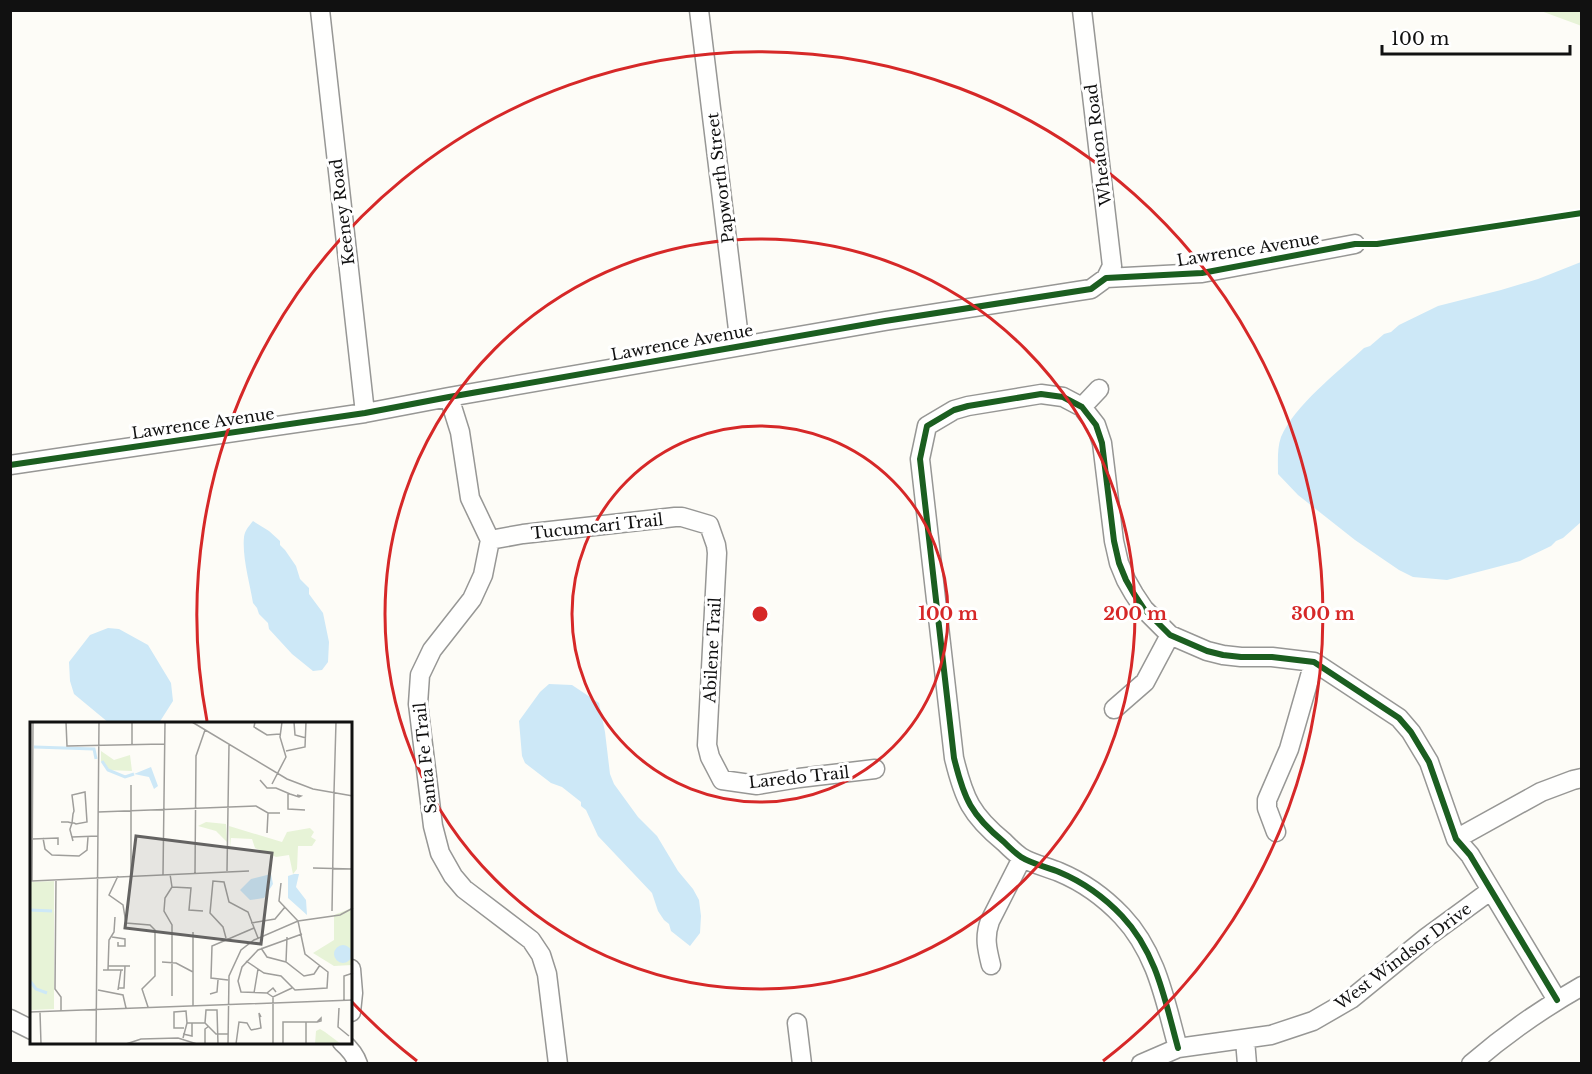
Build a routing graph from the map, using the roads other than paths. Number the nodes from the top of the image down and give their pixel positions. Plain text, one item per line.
1 (320, 10) edge
2 (699, 10) edge
3 (1082, 10) edge
4 (1355, 244) dead end
5 (1106, 278) junction
6 (740, 346) junction
7 (1099, 389) dead end
8 (449, 397) junction
9 (1082, 407) junction
10 (365, 412) junction
11 (10, 465) edge
12 (704, 523) joint
13 (490, 540) junction
14 (1170, 635) junction
15 (1314, 662) junction
16 (1114, 708) dead end
17 (876, 769) dead end
18 (1581, 778) edge
19 (722, 780) joint
20 (1276, 831) dead end
21 (1456, 839) junction
22 (1022, 858) junction
23 (1490, 891) junction
24 (991, 965) dead end
25 (352, 981) edge
26 (1581, 986) edge
27 (1557, 1000) junction
28 (352, 1002) edge
29 (10, 1019) edge
30 (798, 1023) dead end
31 (30, 1029) edge
32 (1245, 1040) junction
33 (346, 1044) edge
34 (1178, 1048) junction
35 (358, 1064) edge
36 (558, 1064) edge
37 (802, 1064) edge
38 (1141, 1064) edge
39 (1247, 1064) edge
40 (1471, 1064) edge

1 - 10 street, Keeney Road
2 - 6 street, Papworth Street
3 - 5 street, Wheaton Road
4 - 5 street, Lawrence Avenue
5 - 6 street, Lawrence Avenue
6 - 8 street, Lawrence Avenue
7 - 9 street
8 - 10 street, Lawrence Avenue
8 - 13 street
9 - 14 street
9 - 22 street
10 - 11 street, Lawrence Avenue
12 - 13 street, Tucumcari Trail
12 - 19 street, Abilene Trail
13 - 36 street, Santa Fe Trail
14 - 15 street
14 - 16 street
15 - 20 street
15 - 21 street
17 - 19 street, Laredo Trail
18 - 21 street
21 - 23 street
22 - 24 street
22 - 34 street
23 - 27 street
23 - 32 street, West Windsor Drive
25 - 28 street
26 - 27 street
27 - 40 street
29 - 31 street
30 - 37 street
32 - 34 street, West Windsor Drive
32 - 39 street
33 - 35 street
34 - 38 street, West Windsor Drive

